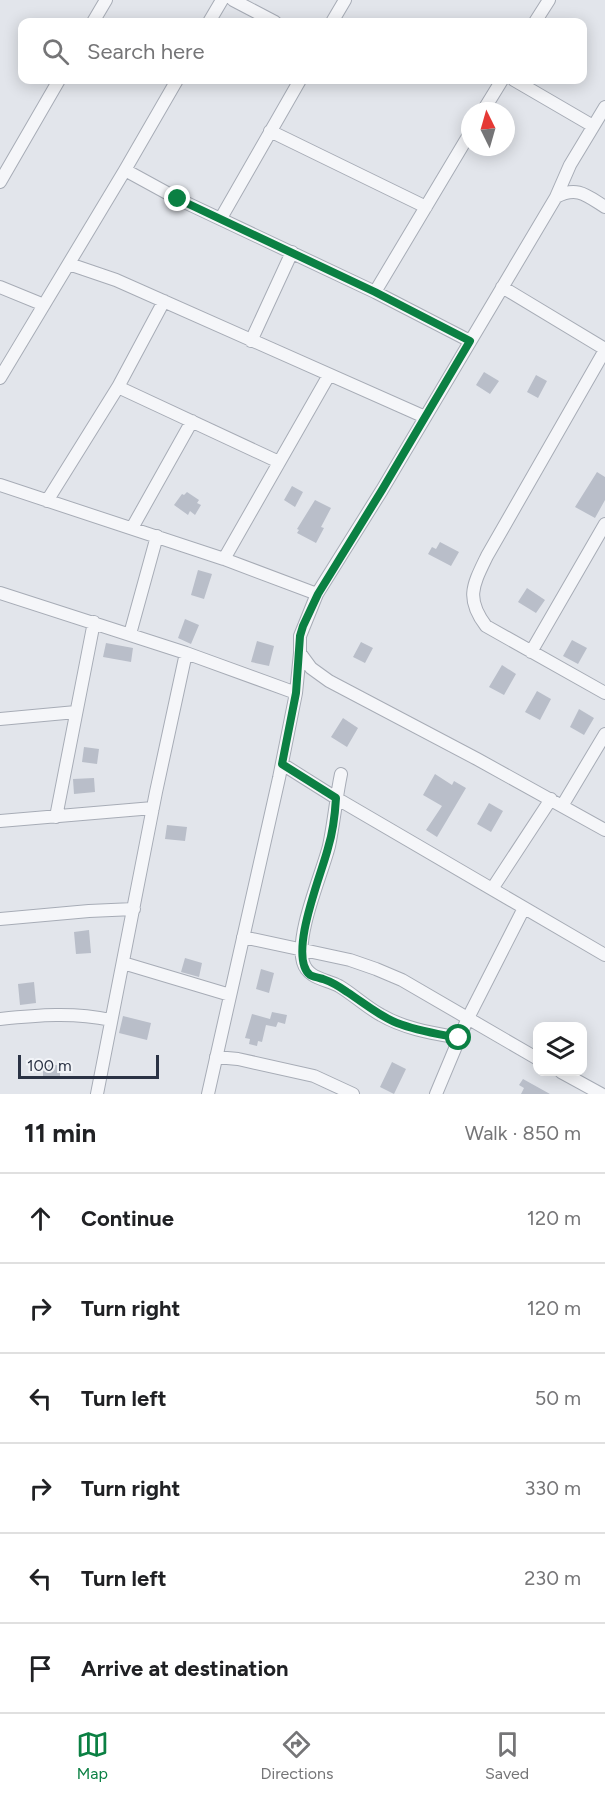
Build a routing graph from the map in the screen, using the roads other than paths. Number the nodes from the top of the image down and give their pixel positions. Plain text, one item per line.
1 (106, 0) edge
2 (222, 0) edge
3 (233, 0) edge
4 (345, 0) edge
5 (549, 0) edge
6 (95, 18) edge
7 (211, 18) edge
8 (267, 18) edge
9 (334, 18) edge
10 (538, 18) edge
11 (57, 84) edge
12 (175, 84) edge
13 (298, 84) edge
14 (500, 84) edge
15 (521, 84) edge
16 (489, 102) edge
17 (605, 107) edge
18 (593, 126) junction
19 (270, 131) junction
20 (461, 148) edge
21 (125, 170) junction
22 (2, 175) edge
23 (555, 197) junction
24 (426, 207) junction
25 (605, 207) edge
26 (221, 218) junction
27 (292, 252) junction
28 (69, 264) junction
29 (0, 287) edge
30 (502, 287) junction
31 (375, 292) junction
32 (164, 301) junction
33 (44, 305) junction
34 (251, 340) junction
35 (470, 341) junction
36 (605, 350) edge
37 (329, 375) junction
38 (0, 378) edge
39 (118, 387) junction
40 (425, 417) junction
41 (192, 421) junction
42 (279, 462) junction
43 (0, 485) edge
44 (46, 501) junction
45 (605, 524) edge
46 (132, 528) junction
47 (157, 536) junction
48 (224, 559) junction
49 (0, 593) edge
50 (318, 594) junction
51 (94, 622) junction
52 (130, 634) junction
53 (531, 652) junction
54 (186, 653) junction
55 (300, 653) junction
56 (296, 693) junction
57 (605, 693) edge
58 (76, 712) junction
59 (0, 719) edge
60 (605, 734) edge
61 (282, 764) junction
62 (340, 774) dead end
63 (336, 798) junction
64 (551, 799) junction
65 (562, 806) junction
66 (153, 808) junction
67 (56, 817) junction
68 (0, 821) edge
69 (605, 830) edge
70 (492, 889) junction
71 (524, 908) junction
72 (134, 909) junction
73 (0, 919) edge
74 (243, 937) junction
75 (302, 951) junction
76 (605, 955) edge
77 (123, 963) junction
78 (230, 995) junction
79 (0, 1019) edge
80 (111, 1020) junction
81 (467, 1020) junction
82 (459, 1038) junction
83 (216, 1057) junction
84 (533, 1057) edge
85 (570, 1076) edge
86 (97, 1094) edge
87 (208, 1094) edge
88 (353, 1094) edge
89 (436, 1094) edge
90 (604, 1094) edge

1 - 6 street
2 - 7 street
3 - 8 street
4 - 9 street
5 - 10 street
11 - 22 street
12 - 21 street
13 - 19 street
14 - 16 street
15 - 18 street
17 - 18 street
18 - 23 street
19 - 24 street
19 - 26 street
20 - 24 street
21 - 26 street
21 - 28 street
23 - 25 street
23 - 30 street
24 - 31 street
26 - 27 street
27 - 31 street
27 - 34 street
28 - 32 street
28 - 33 street
29 - 33 street
30 - 35 street
30 - 36 street
31 - 35 street
32 - 34 street
32 - 39 street
33 - 38 street
34 - 37 street
35 - 40 street
36 - 53 street
37 - 40 street
37 - 42 street
39 - 41 street
39 - 44 street
40 - 50 street
41 - 42 street
41 - 46 street
42 - 48 street
43 - 44 street
44 - 46 street
45 - 53 street
46 - 47 street
47 - 48 street
47 - 52 street
48 - 50 street
49 - 51 street
50 - 55 street
51 - 52 street
51 - 58 street
52 - 54 street
53 - 57 street
54 - 56 street
54 - 66 street
55 - 56 street
55 - 64 street
56 - 61 street
58 - 59 street
58 - 67 street
60 - 65 street
61 - 63 street
61 - 74 street
62 - 63 street
63 - 70 street
63 - 75 street
64 - 65 street
64 - 70 street
65 - 69 street
66 - 67 street
66 - 72 street
67 - 68 street
70 - 71 street
71 - 76 street
71 - 81 street
72 - 73 street
72 - 77 street
74 - 75 street
74 - 78 street
75 - 81 street
75 - 82 street
77 - 78 street
77 - 80 street
78 - 83 street
79 - 80 street
80 - 86 street
81 - 82 street
81 - 84 street
82 - 89 street
83 - 87 street
83 - 88 street
85 - 90 street

